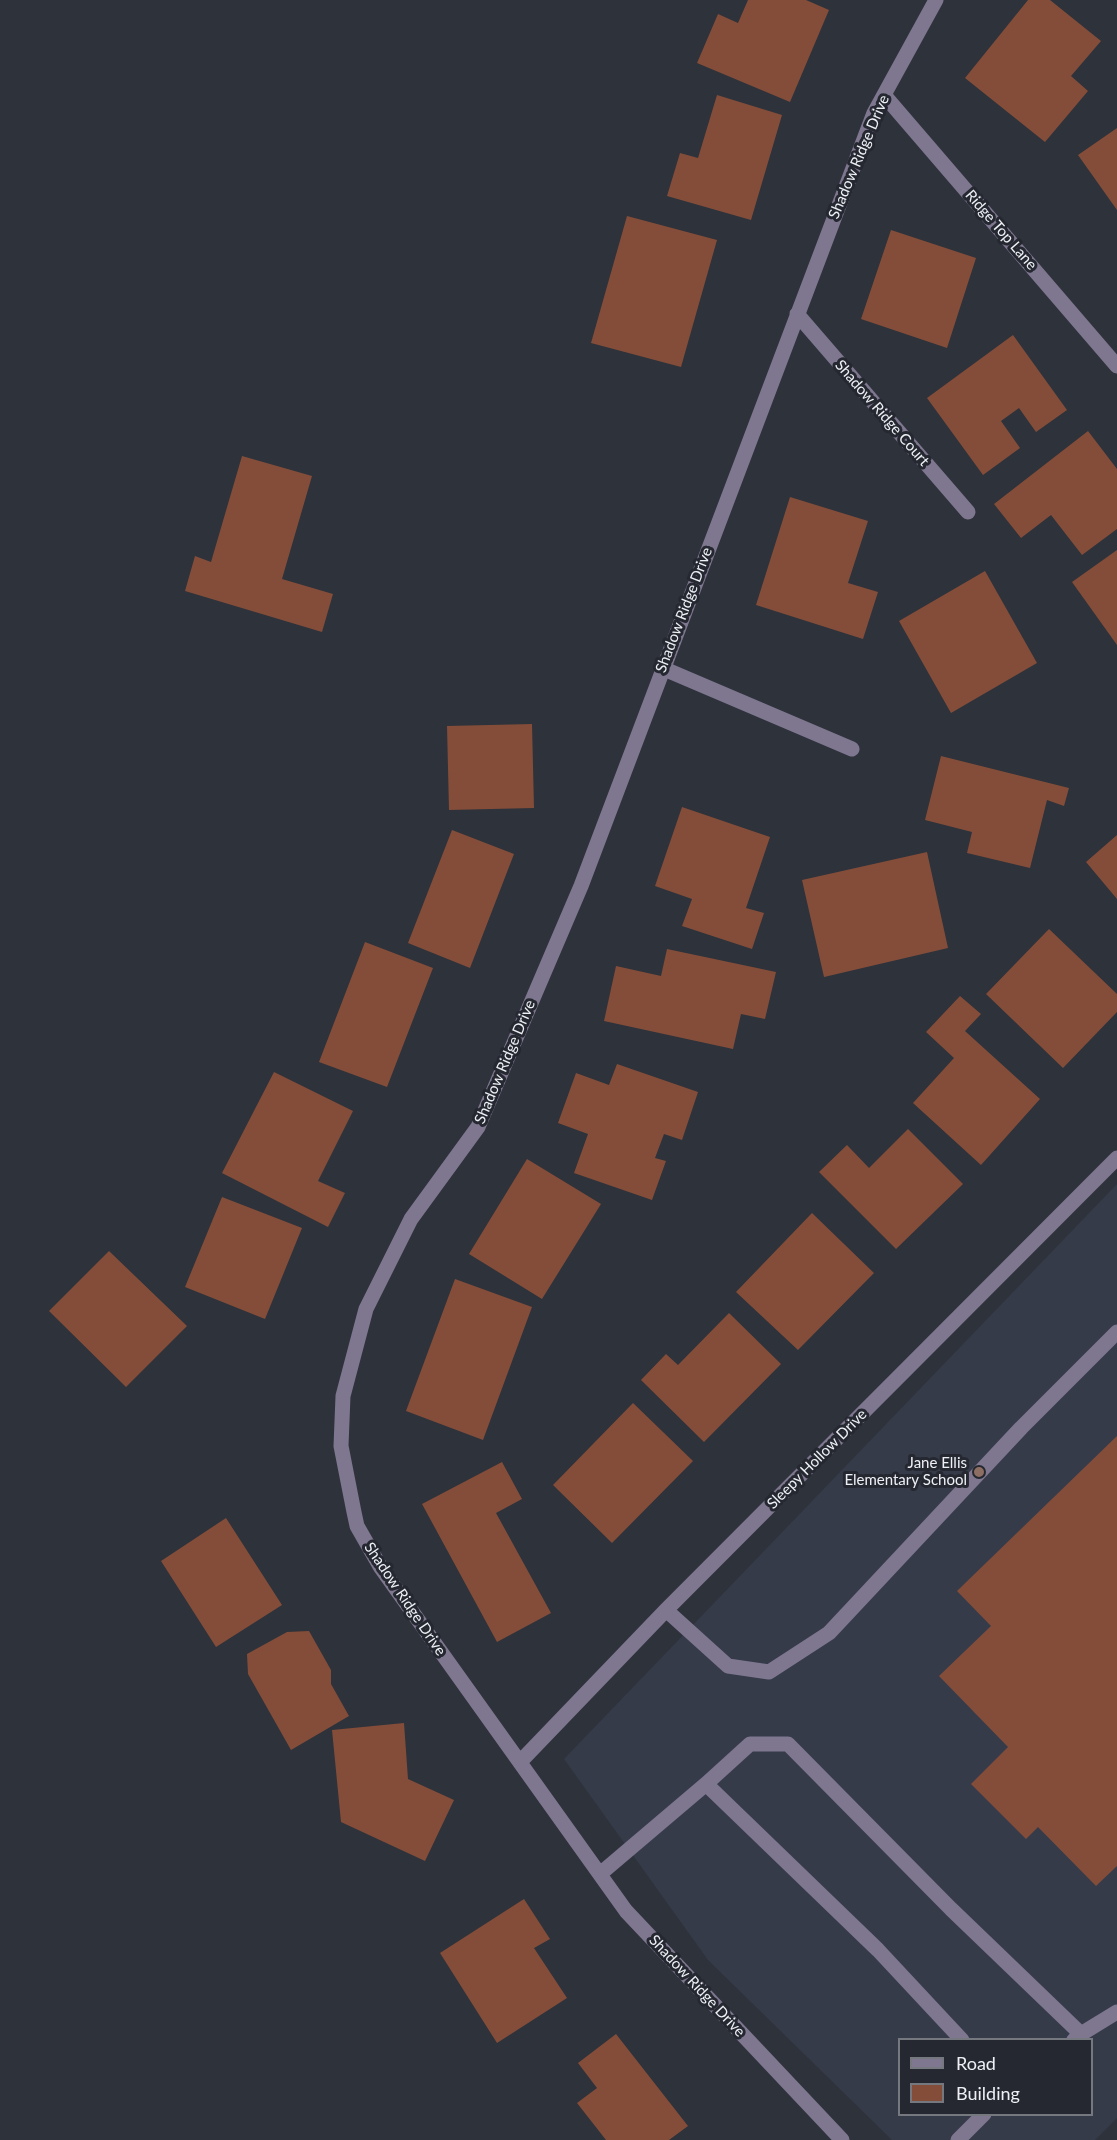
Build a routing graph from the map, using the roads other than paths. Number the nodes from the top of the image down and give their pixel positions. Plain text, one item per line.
1 (936, 0) edge
2 (884, 95) junction
3 (796, 314) junction
4 (1117, 366) edge
5 (968, 512) dead end
6 (662, 668) junction
7 (852, 748) dead end
8 (1117, 1158) edge
9 (1117, 1332) edge
10 (666, 1610) junction
11 (520, 1762) junction
12 (706, 1784) junction
13 (600, 1874) junction
14 (1117, 2012) edge
15 (1078, 2037) edge
16 (960, 2038) edge
17 (983, 2116) edge
18 (842, 2140) edge
19 (958, 2140) edge

1 - 2 street, Shadow Ridge Drive
2 - 3 street, Shadow Ridge Drive
2 - 4 street, Ridge Top Lane
3 - 5 street, Shadow Ridge Court
3 - 6 street, Shadow Ridge Drive
6 - 7 street
6 - 11 street, Shadow Ridge Drive
8 - 10 street, Sleepy Hollow Drive
9 - 10 street
10 - 11 street, Sleepy Hollow Drive
11 - 13 street, Shadow Ridge Drive
12 - 13 street
12 - 15 street
12 - 16 street
13 - 18 street, Shadow Ridge Drive
14 - 15 street
17 - 19 street

